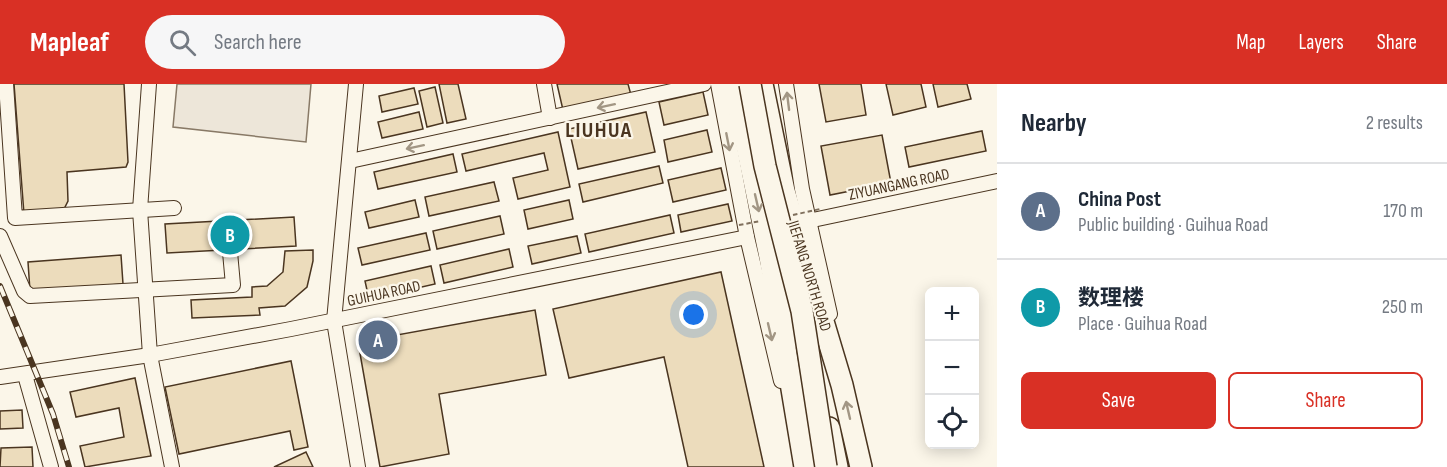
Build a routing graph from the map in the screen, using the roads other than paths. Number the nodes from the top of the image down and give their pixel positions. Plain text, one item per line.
1 (6, 84) edge
2 (148, 84) edge
3 (356, 84) edge
4 (544, 84) edge
5 (704, 84) edge
6 (718, 84) edge
7 (734, 84) edge
8 (750, 84) edge
9 (762, 84) edge
10 (786, 84) edge
11 (641, 91) edge
12 (550, 118) junction
13 (350, 160) junction
14 (997, 181) edge
15 (174, 208) dead end
16 (140, 210) junction
17 (808, 221) junction
18 (0, 236) edge
19 (747, 237) junction
20 (230, 252) dead end
21 (770, 257) junction
22 (145, 289) junction
23 (802, 311) junction
24 (334, 321) junction
25 (832, 352) junction
26 (150, 355) junction
27 (25, 375) junction
28 (0, 377) edge
29 (51, 467) edge
30 (172, 467) edge
31 (358, 467) edge
32 (803, 467) edge
33 (827, 467) edge
34 (837, 467) edge
35 (861, 467) edge

1 - 16 street
2 - 16 street
3 - 13 street
4 - 12 street
5 - 11 street
6 -> 19 street
7 -> 21 highway, JIEFANG NORTH ROAD
8 - 23 highway, bridge
9 - 25 highway, JIEFANG NORTH ROAD
17 -> 10 street
11 -> 12 street
12 -> 13 street
13 - 24 street
14 - 17 street, ZIYUANGANG ROAD
15 - 16 street
16 - 22 street
17 - 25 street
18 - 22 street
19 - 24 street, GUIHUA ROAD
19 -> 32 street
20 - 22 street
21 - 32 highway, JIEFANG NORTH ROAD
21 - 33 main road
22 - 26 street
23 - 33 highway, bridge
23 - 34 highway, bridge
24 - 26 street, GUIHUA ROAD
24 - 31 street
35 -> 25 highway, JIEFANG NORTH ROAD
26 - 27 street, GUIHUA ROAD
26 - 30 street
27 - 28 street, GUIHUA ROAD
27 - 29 street

